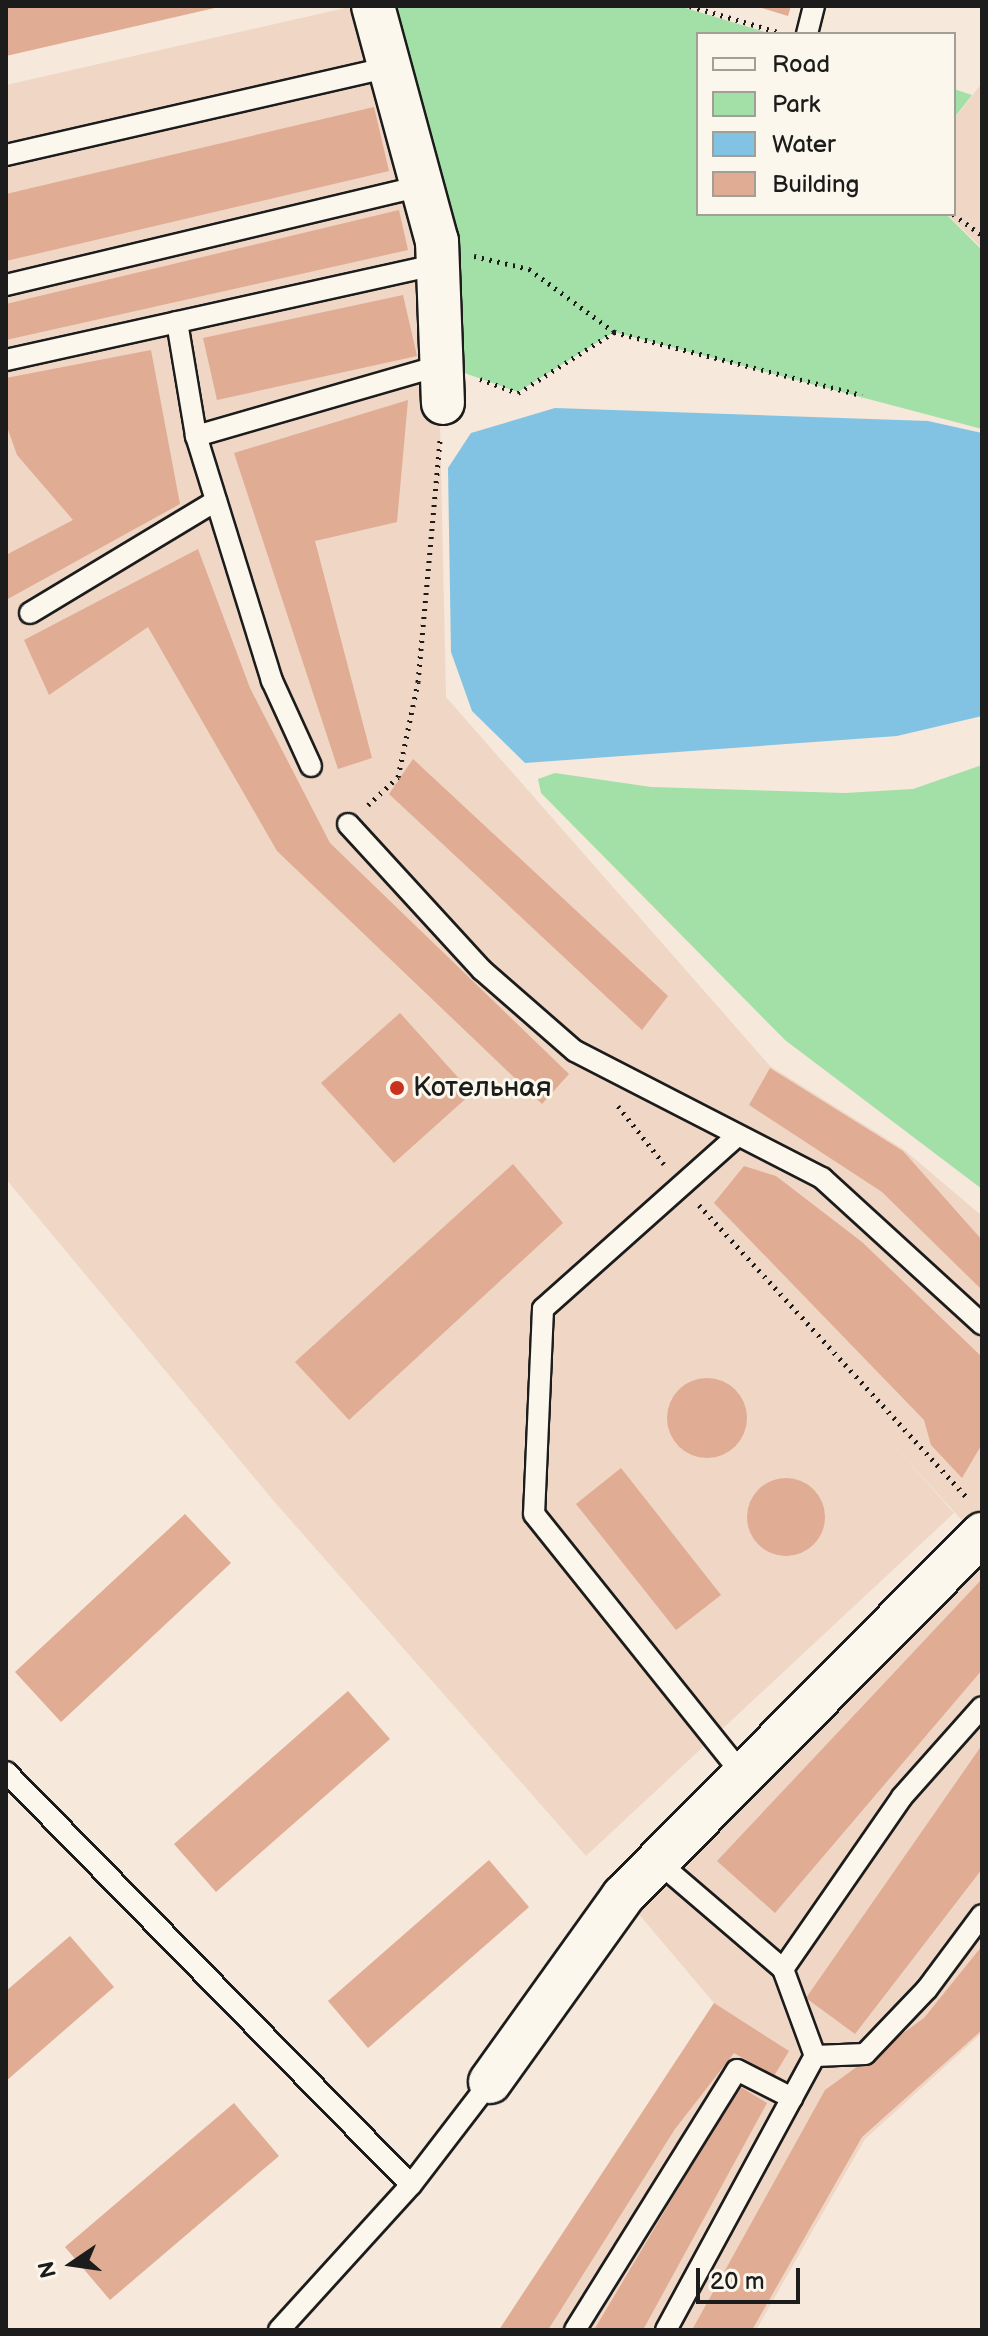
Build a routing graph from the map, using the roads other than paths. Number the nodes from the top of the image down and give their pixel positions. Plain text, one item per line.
1 (373, 6) edge
2 (814, 6) edge
3 (808, 32) edge
4 (390, 67) junction
5 (6, 155) edge
6 (427, 202) junction
7 (438, 264) junction
8 (6, 285) edge
9 (177, 322) junction
10 (6, 360) edge
11 (442, 384) joint
12 (196, 436) junction
13 (216, 501) junction
14 (30, 613) dead end
15 (311, 766) dead end
16 (348, 824) road end
17 (737, 1136) junction
18 (982, 1324) edge
19 (977, 1519) edge
20 (982, 1707) edge
21 (6, 1772) edge
22 (743, 1775) junction
23 (657, 1861) junction
24 (982, 1915) edge
25 (783, 1969) junction
26 (815, 2056) junction
27 (490, 2082) joint
28 (792, 2098) junction
29 (411, 2185) junction
30 (279, 2330) edge
31 (575, 2330) edge
32 (666, 2330) edge

1 - 4 street
2 - 3 lane
4 - 5 lane
4 - 6 street
6 - 7 street
6 - 8 lane
7 - 9 lane
7 - 11 street
9 - 10 lane
9 - 12 lane
11 - 12 lane
12 - 13 lane
13 - 14 lane
13 - 15 lane
16 - 17 lane
17 - 18 lane
17 - 22 lane
19 - 22 street
20 - 25 lane
21 - 29 lane
22 - 23 street
23 - 25 lane
23 - 27 street
24 - 26 lane
25 - 26 lane
26 - 28 lane
27 - 29 lane
28 - 31 lane
28 - 32 lane
29 - 30 lane

